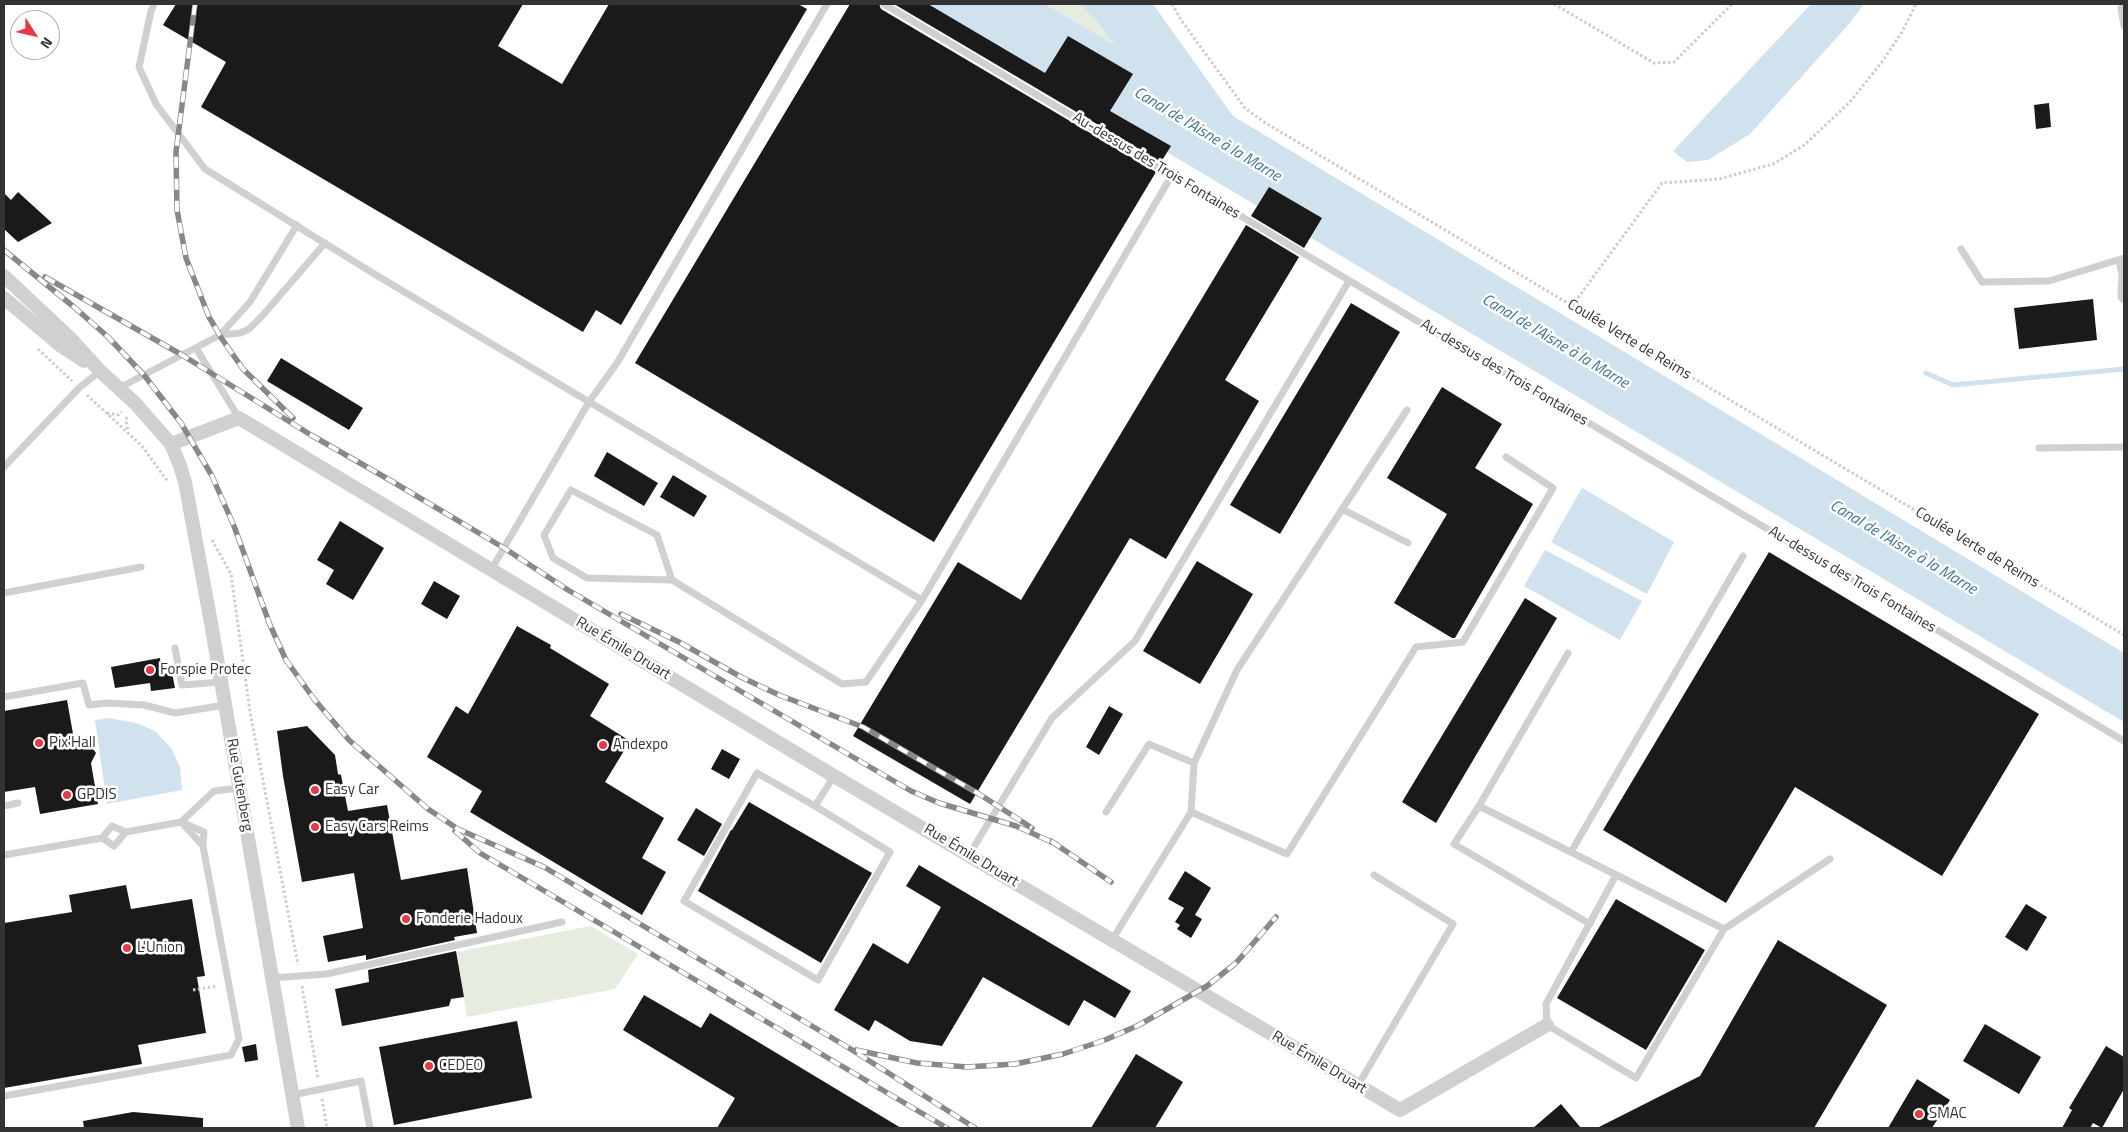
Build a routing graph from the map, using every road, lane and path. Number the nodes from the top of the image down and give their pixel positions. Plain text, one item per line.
1 (154, 4) edge
2 (827, 4) edge
3 (884, 4) edge
4 (1172, 4) edge
5 (1554, 4) edge
6 (1732, 4) edge
7 (1916, 4) edge
8 (2124, 4) edge
9 (2124, 26) edge
10 (1172, 175) junction
11 (297, 225) junction
12 (325, 243) junction
13 (1961, 249) dead end
14 (2122, 260) edge
15 (4, 276) edge
16 (1350, 281) junction
17 (4, 298) edge
18 (2124, 300) edge
19 (1572, 306) junction
20 (220, 335) junction
21 (31, 343) dead end
22 (196, 348) junction
23 (100, 371) junction
24 (79, 388) junction
25 (119, 388) junction
26 (589, 402) junction
27 (1407, 410) dead end
28 (239, 418) junction
29 (128, 433) dead end
30 (171, 444) junction
31 (2124, 447) edge
32 (2039, 448) dead end
33 (1506, 456) dead end
34 (4, 467) edge
35 (1342, 509) junction
36 (210, 537) dead end
37 (1408, 543) dead end
38 (1743, 556) dead end
39 (142, 567) dead end
40 (491, 570) junction
41 (672, 580) junction
42 (4, 593) edge
43 (922, 600) junction
44 (2124, 635) edge
45 (176, 648) dead end
46 (1568, 653) dead end
47 (221, 682) junction
48 (4, 697) edge
49 (226, 705) junction
50 (2124, 741) edge
51 (1194, 762) junction
52 (834, 776) junction
53 (240, 788) junction
54 (18, 803) dead end
55 (4, 806) edge
56 (815, 806) junction
57 (1479, 806) junction
58 (1106, 812) dead end
59 (1191, 812) junction
60 (181, 822) junction
61 (126, 832) junction
62 (102, 838) junction
63 (203, 846) junction
64 (1571, 852) junction
65 (4, 855) edge
66 (969, 855) junction
67 (1830, 859) dead end
68 (1374, 875) dead end
69 (1616, 875) junction
70 (562, 922) dead end
71 (1590, 924) junction
72 (1724, 929) junction
73 (1112, 940) junction
74 (300, 974) junction
75 (272, 978) junction
76 (228, 984) junction
77 (193, 990) dead end
78 (1547, 1025) junction
79 (1357, 1086) junction
80 (320, 1089) junction
81 (292, 1095) junction
82 (4, 1096) edge
83 (298, 1128) edge
84 (327, 1128) edge
85 (370, 1128) edge

1 - 11 lane
2 - 26 lane
3 - 10 lane, Au-dessus des Trois Fontaines
4 - 19 path, Coulée Verte de Reims
5 - 6 path
7 - 19 path
8 - 9 lane
10 - 16 lane, Au-dessus des Trois Fontaines
10 - 43 lane
11 - 12 lane
11 - 20 lane
12 - 20 lane
12 - 26 lane
13 - 14 lane
14 - 18 lane
15 - 23 street
16 - 50 lane, Au-dessus des Trois Fontaines
16 - 66 lane
17 - 23 street
19 - 44 path, Coulée Verte de Reims
20 - 22 lane
21 - 24 path
22 - 25 lane
22 - 28 lane
23 - 24 lane
23 - 25 street
24 - 29 path
24 - 34 lane
25 - 30 street
26 - 40 lane
26 - 43 lane
27 - 35 lane
28 - 30 street
28 - 40 street, Rue Émile Druart
30 - 47 street, Rue Gutenberg
31 - 32 lane
33 - 59 lane
35 - 37 lane
35 - 51 lane
36 - 74 path
38 - 64 lane
39 - 42 lane
40 - 52 street, Rue Émile Druart
41 - 41 lane
41 - 43 lane
45 - 47 lane
46 - 57 lane
47 - 49 street, Rue Gutenberg
48 - 49 lane
49 - 53 street, Rue Gutenberg
51 - 58 lane
51 - 59 lane
52 - 56 lane
52 - 66 street, Rue Émile Druart
53 - 60 lane
53 - 75 street, Rue Gutenberg
54 - 55 lane
56 - 56 lane
57 - 64 lane
57 - 71 lane
59 - 73 lane
60 - 61 lane
60 - 63 lane
60 - 63 lane
61 - 62 lane
61 - 62 lane
62 - 65 lane
63 - 76 lane
64 - 69 lane
66 - 73 street, Rue Émile Druart
67 - 72 lane
68 - 79 lane
69 - 71 lane
69 - 72 lane
70 - 74 lane
71 - 78 lane
72 - 78 lane
73 - 79 street, Rue Émile Druart
74 - 75 lane
74 - 80 path
75 - 81 street, Rue Gutenberg
76 - 77 path
76 - 82 lane
78 - 79 street, Rue Émile Druart
80 - 81 lane
80 - 84 path
80 - 85 lane
81 - 83 street, Rue Gutenberg

